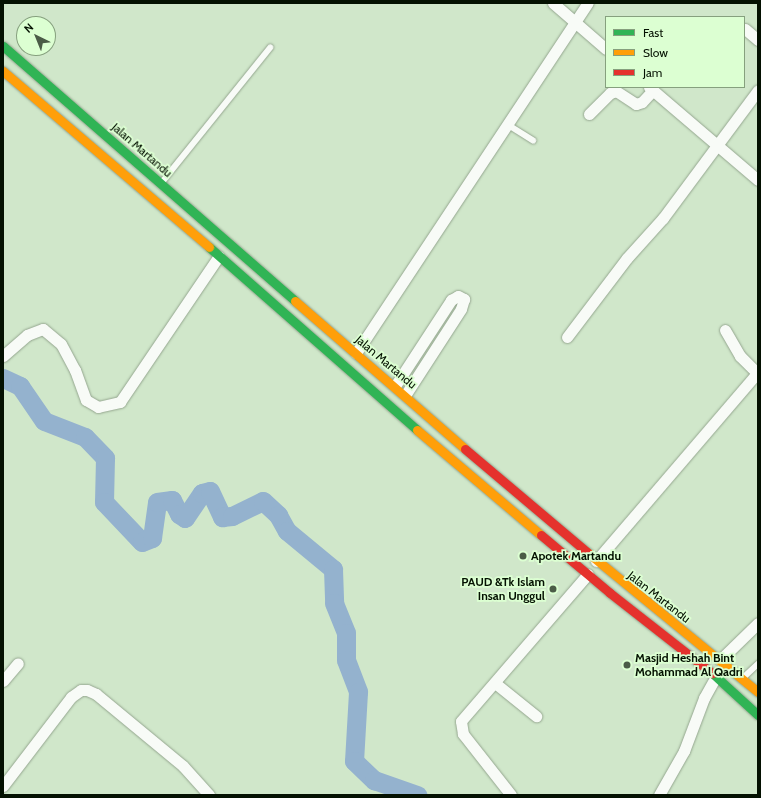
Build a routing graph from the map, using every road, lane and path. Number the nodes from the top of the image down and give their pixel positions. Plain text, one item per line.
1 (553, 3) edge
2 (588, 3) edge
3 (576, 23) junction
4 (745, 29) dead end
5 (758, 40) edge
6 (3, 46) edge
7 (270, 48) dead end
8 (605, 48) edge
9 (3, 71) edge
10 (651, 89) edge
11 (758, 90) edge
12 (589, 114) dead end
13 (507, 124) junction
14 (533, 140) dead end
15 (716, 145) junction
16 (758, 180) edge
17 (162, 183) junction
18 (219, 256) junction
19 (725, 330) dead end
20 (567, 337) dead end
21 (356, 353) junction
22 (3, 356) edge
23 (758, 373) edge
24 (395, 386) junction
25 (406, 394) junction
26 (541, 515) junction
27 (532, 526) junction
28 (596, 561) junction
29 (588, 574) junction
30 (758, 623) edge
31 (720, 660) junction
32 (18, 664) dead end
33 (758, 664) edge
34 (716, 676) junction
35 (742, 678) junction
36 (3, 681) edge
37 (494, 683) junction
38 (758, 692) edge
39 (758, 715) edge
40 (536, 716) dead end
41 (3, 786) edge
42 (208, 795) edge
43 (511, 795) edge
44 (659, 795) edge

1 - 3 street
2 - 3 street
3 - 8 street
3 - 13 street
4 - 5 street
6 - 17 highway, Jalan Martandu
7 - 17 lane
9 - 18 highway
10 - 12 street
10 - 15 street
11 - 15 street
13 - 14 lane
13 - 21 street
15 - 16 street
15 - 20 street
17 - 21 highway, Jalan Martandu
18 - 22 street
18 - 27 highway
19 - 23 street
21 - 24 highway, Jalan Martandu
23 - 28 street
24 - 25 highway, Jalan Martandu
24 - 25 street
25 - 26 highway, Jalan Martandu
26 - 27 highway
26 - 28 highway, Jalan Martandu
27 - 29 highway
28 - 31 highway, Jalan Martandu
29 - 34 highway
29 - 37 street
30 - 31 street
31 - 35 highway, Jalan Martandu
32 - 36 street
33 - 35 lane
34 - 39 highway
34 - 44 street
35 - 38 highway, Jalan Martandu
37 - 40 street
37 - 43 street
41 - 42 street

